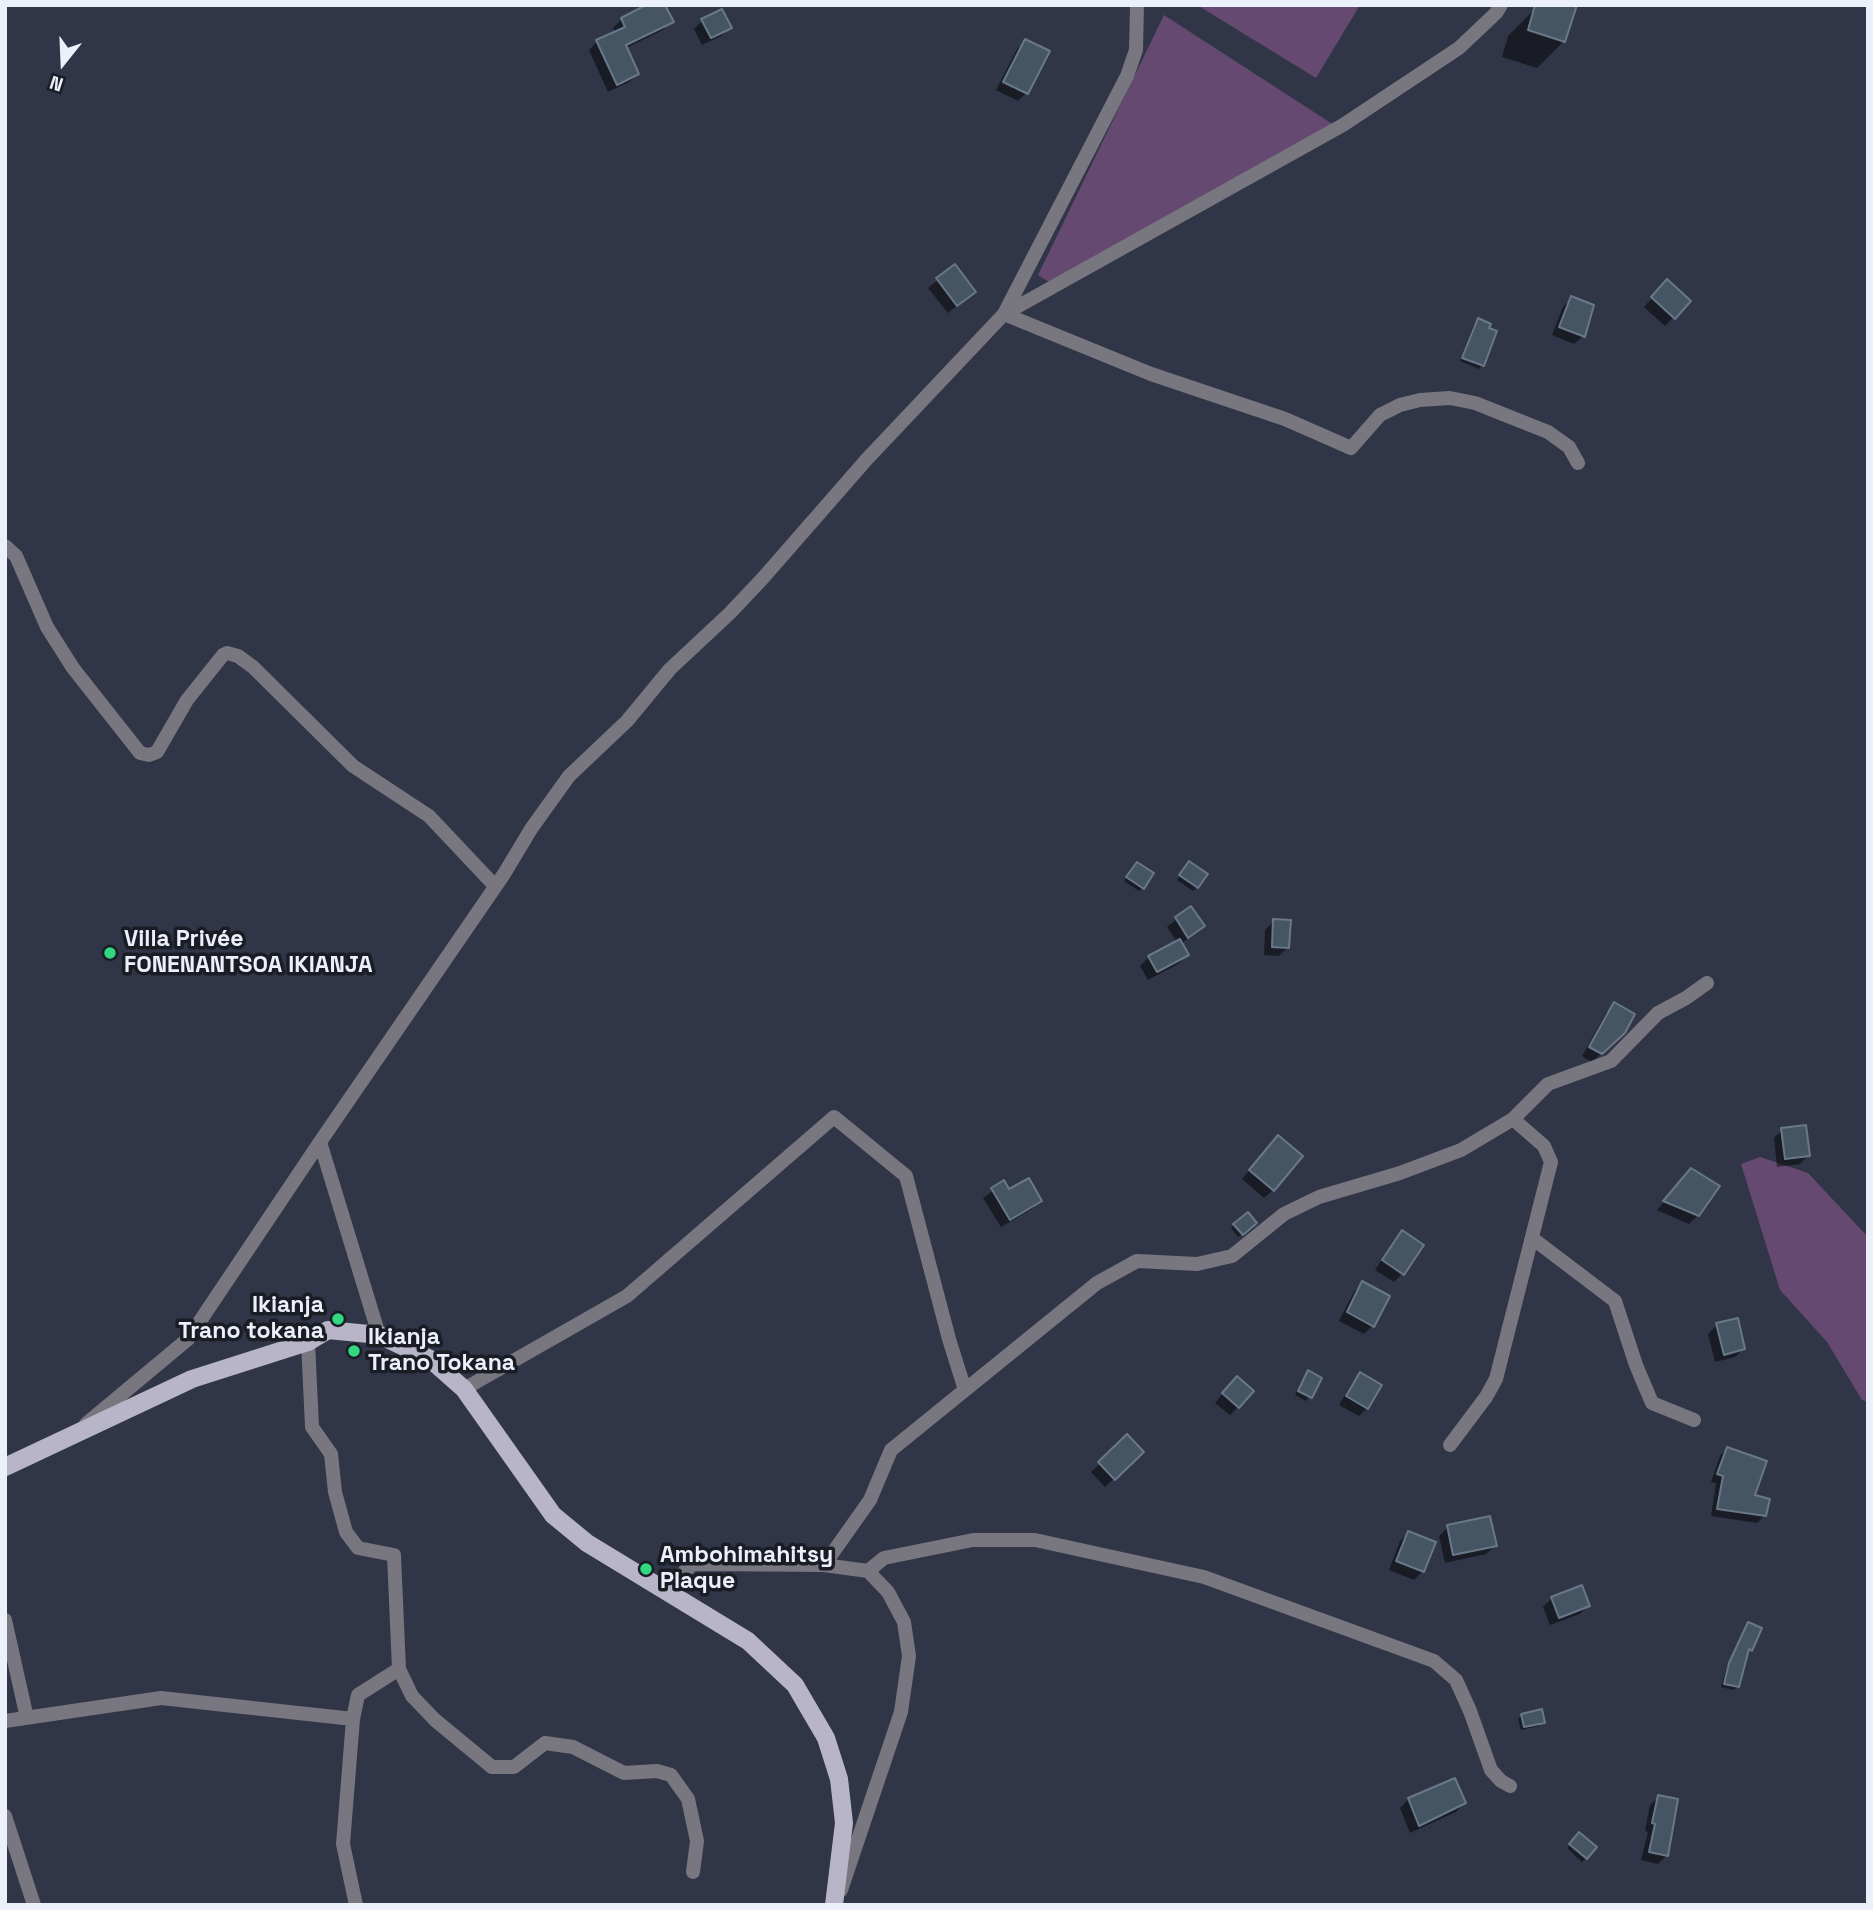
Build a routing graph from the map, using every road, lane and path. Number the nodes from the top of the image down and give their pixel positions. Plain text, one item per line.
1 (1137, 5) edge
2 (1501, 5) edge
3 (1004, 314) junction
4 (1578, 463) dead end
5 (5, 546) edge
6 (495, 886) junction
7 (1707, 983) dead end
8 (1513, 1119) junction
9 (320, 1142) junction
10 (1532, 1238) junction
11 (379, 1335) junction
12 (308, 1342) junction
13 (464, 1389) junction
14 (965, 1390) junction
15 (1694, 1420) dead end
16 (75, 1434) junction
17 (1450, 1445) dead end
18 (5, 1467) edge
19 (824, 1565) junction
20 (868, 1571) junction
21 (664, 1590) junction
22 (5, 1620) edge
23 (400, 1670) junction
24 (27, 1718) junction
25 (353, 1719) junction
26 (5, 1721) edge
27 (1510, 1786) dead end
28 (5, 1816) edge
29 (693, 1872) dead end
30 (34, 1905) edge
31 (356, 1905) edge
32 (835, 1905) edge

1 - 3 street
2 - 3 street
3 - 4 street
3 - 6 street
5 - 6 street
6 - 9 street
7 - 8 street
8 - 10 street
8 - 14 street
9 - 11 street
9 - 16 street
10 - 15 street
10 - 17 street
11 - 12 main road
11 - 13 main road
12 - 16 main road
12 - 23 street
13 - 14 street
13 - 21 main road
14 - 19 street
16 - 18 main road
19 - 20 street
19 - 21 street
20 - 27 street
20 - 32 street
21 - 32 main road
22 - 24 street
23 - 25 street
23 - 29 street
24 - 25 street
24 - 26 street
25 - 31 street
28 - 30 street

